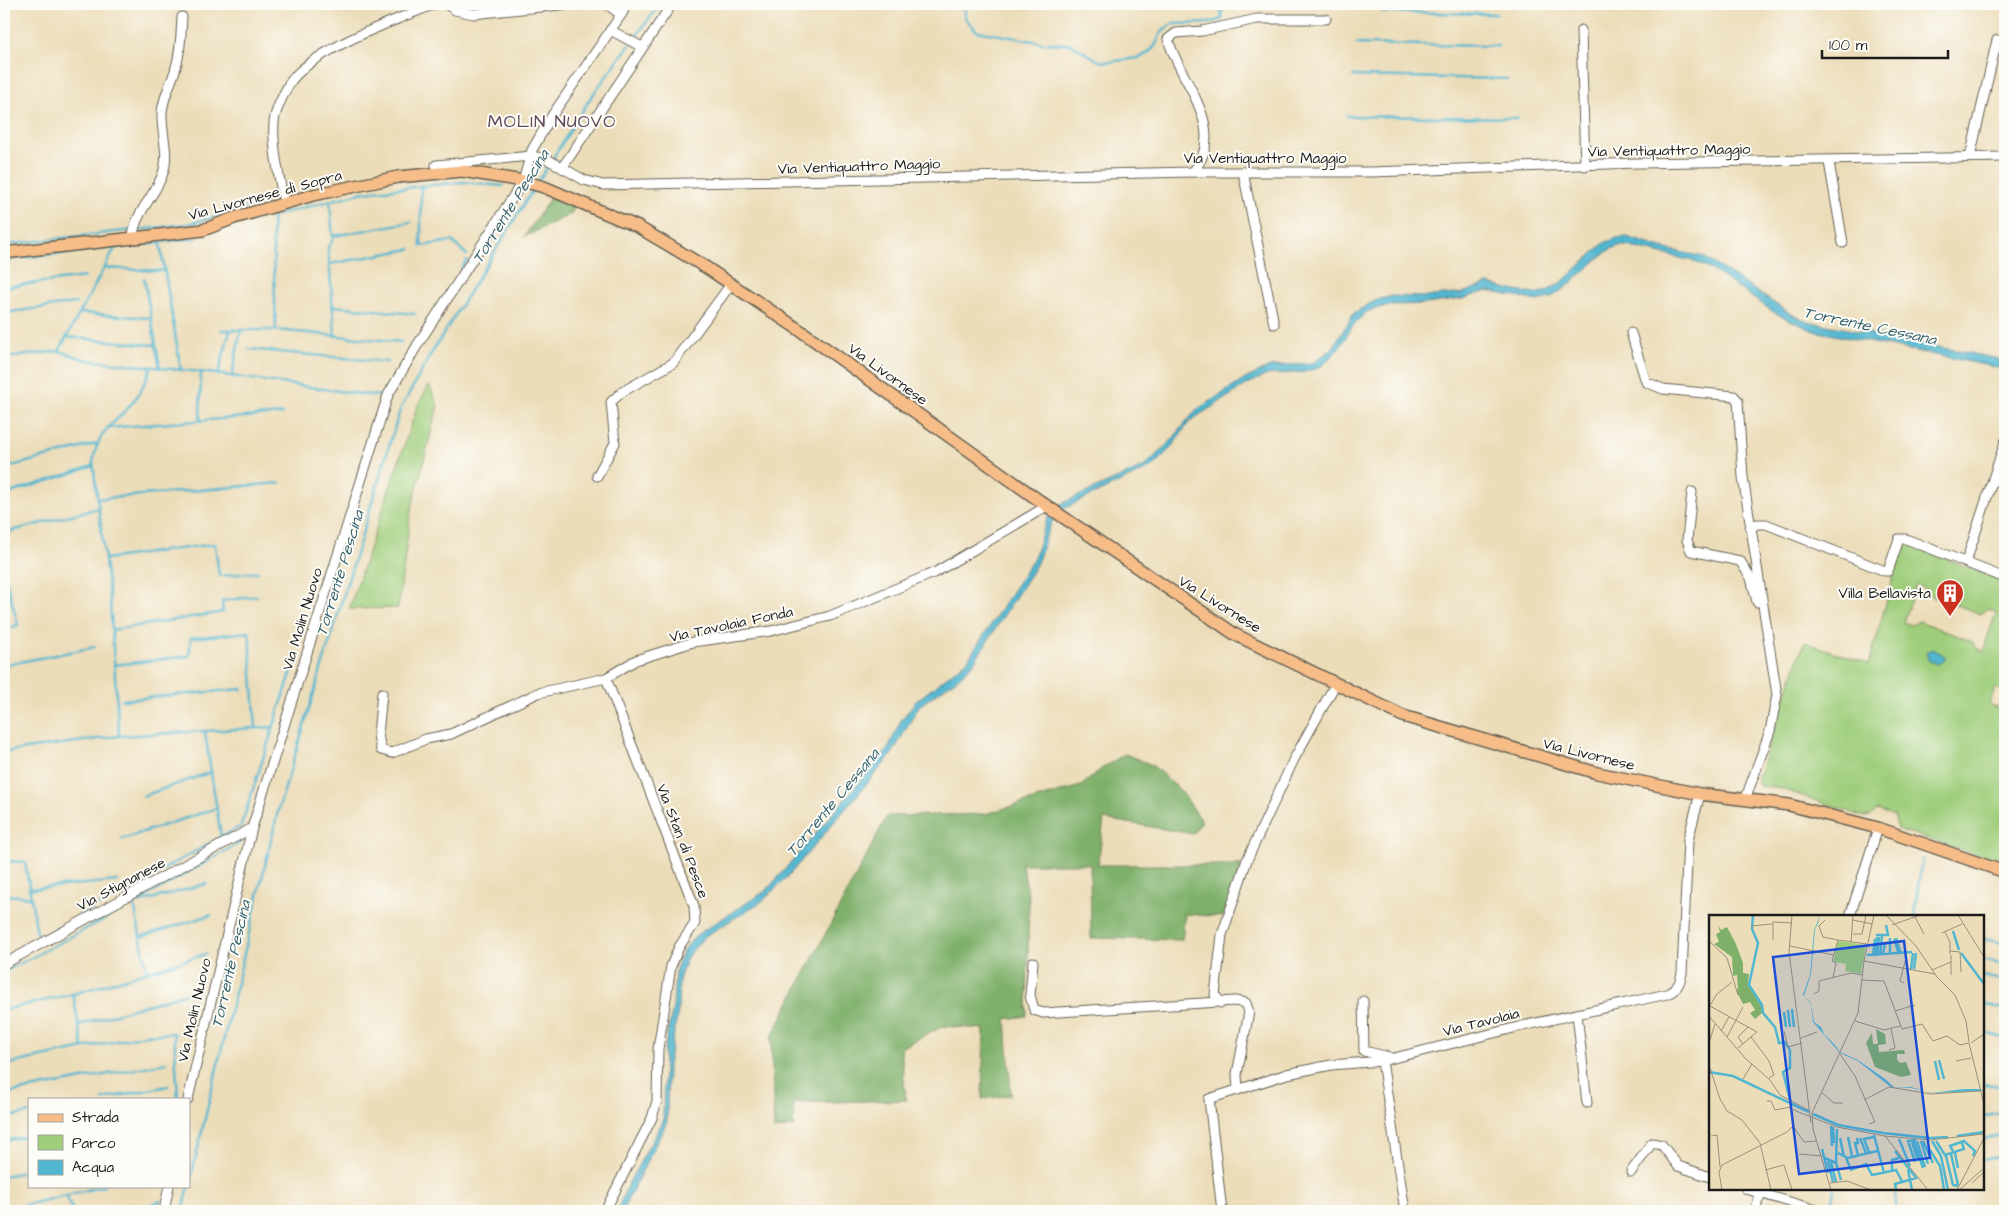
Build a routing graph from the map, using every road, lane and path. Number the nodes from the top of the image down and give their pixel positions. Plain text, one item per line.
1 (435, 4) edge
2 (446, 4) edge
3 (570, 4) edge
4 (607, 4) edge
5 (672, 4) edge
6 (621, 7) edge
7 (182, 17) dead end
8 (1326, 20) dead end
9 (610, 30) junction
10 (1581, 30) dead end
11 (1997, 40) dead end
12 (640, 46) junction
13 (531, 156) junction
14 (1970, 156) junction
15 (2005, 157) edge
16 (1829, 162) junction
17 (436, 165) dead end
18 (559, 166) junction
19 (1585, 166) junction
20 (1193, 172) junction
21 (1242, 172) junction
22 (527, 182) junction
23 (284, 203) junction
24 (133, 238) junction
25 (1843, 243) dead end
26 (4, 253) edge
27 (731, 284) junction
28 (1274, 324) dead end
29 (1631, 333) dead end
30 (2005, 442) edge
31 (597, 476) dead end
32 (1692, 492) dead end
33 (1048, 507) junction
34 (1750, 528) junction
35 (1966, 562) junction
36 (2005, 578) edge
37 (1767, 627) junction
38 (606, 678) junction
39 (1336, 683) junction
40 (382, 693) dead end
41 (1700, 794) junction
42 (1745, 800) junction
43 (252, 828) junction
44 (1878, 828) junction
45 (2005, 872) edge
46 (1850, 915) edge
47 (1033, 962) dead end
48 (4, 964) edge
49 (1363, 1001) dead end
50 (1221, 1003) junction
51 (1578, 1014) junction
52 (1397, 1058) junction
53 (1382, 1061) junction
54 (1238, 1090) junction
55 (188, 1098) edge
56 (1587, 1102) dead end
57 (1631, 1172) dead end
58 (1709, 1177) edge
59 (169, 1188) edge
60 (1761, 1191) edge
61 (164, 1211) edge
62 (605, 1211) edge
63 (1222, 1211) edge
64 (1405, 1211) edge
65 (1755, 1211) edge
66 (1820, 1211) edge

1 - 23 street
2 - 3 street
4 - 6 street
5 - 12 street
6 - 9 street, Via Molin Nuovo
7 - 24 street
8 - 20 street
9 - 12 street
9 - 13 street, Via Molin Nuovo
10 - 19 street
11 - 14 street
12 - 18 street
13 - 17 street
13 - 18 street, Via Ventiquattro Maggio
13 - 22 street, Via Molin Nuovo
14 - 15 street, Via Ventiquattro Maggio
14 - 16 street, Via Ventiquattro Maggio
16 - 19 street, Via Ventiquattro Maggio
16 - 25 street
18 - 20 street, Via Ventiquattro Maggio
19 - 21 street, Via Ventiquattro Maggio
20 - 21 street, Via Ventiquattro Maggio
21 - 28 street
22 - 23 main road, Via Livornese di Sopra
22 - 27 main road, Via Livornese
22 - 43 street, Via Molin Nuovo
23 - 24 main road, Via Livornese di Sopra
24 - 26 main road, Via Livornese di Sopra
27 - 31 street
27 - 33 main road, Via Livornese
29 - 34 street
30 - 35 street
32 - 37 street
33 - 38 street, Via Tavolaia Fonda
33 - 39 main road, Via Livornese
34 - 35 street
34 - 37 street
35 - 36 street
37 - 42 street
38 - 40 street, Via Tavolaia Fonda
38 - 62 street, Via Stan di Pesce
39 - 41 main road, Via Livornese
39 - 50 street
41 - 42 main road, Via Livornese
41 - 51 street, Via Tavolaia
42 - 44 main road, Via Livornese
43 - 48 street, Via Stignanese
43 - 55 street, Via Molin Nuovo
44 - 45 main road, Via Livornese
44 - 46 street
47 - 50 street
49 - 52 street
50 - 54 street
51 - 52 street, Via Tavolaia
51 - 56 street
52 - 53 street, Via Tavolaia
53 - 54 street, Via Tavolaia
53 - 64 street
54 - 63 street, Via Tavolaia
57 - 58 street
59 - 61 street
60 - 65 street
60 - 66 street

